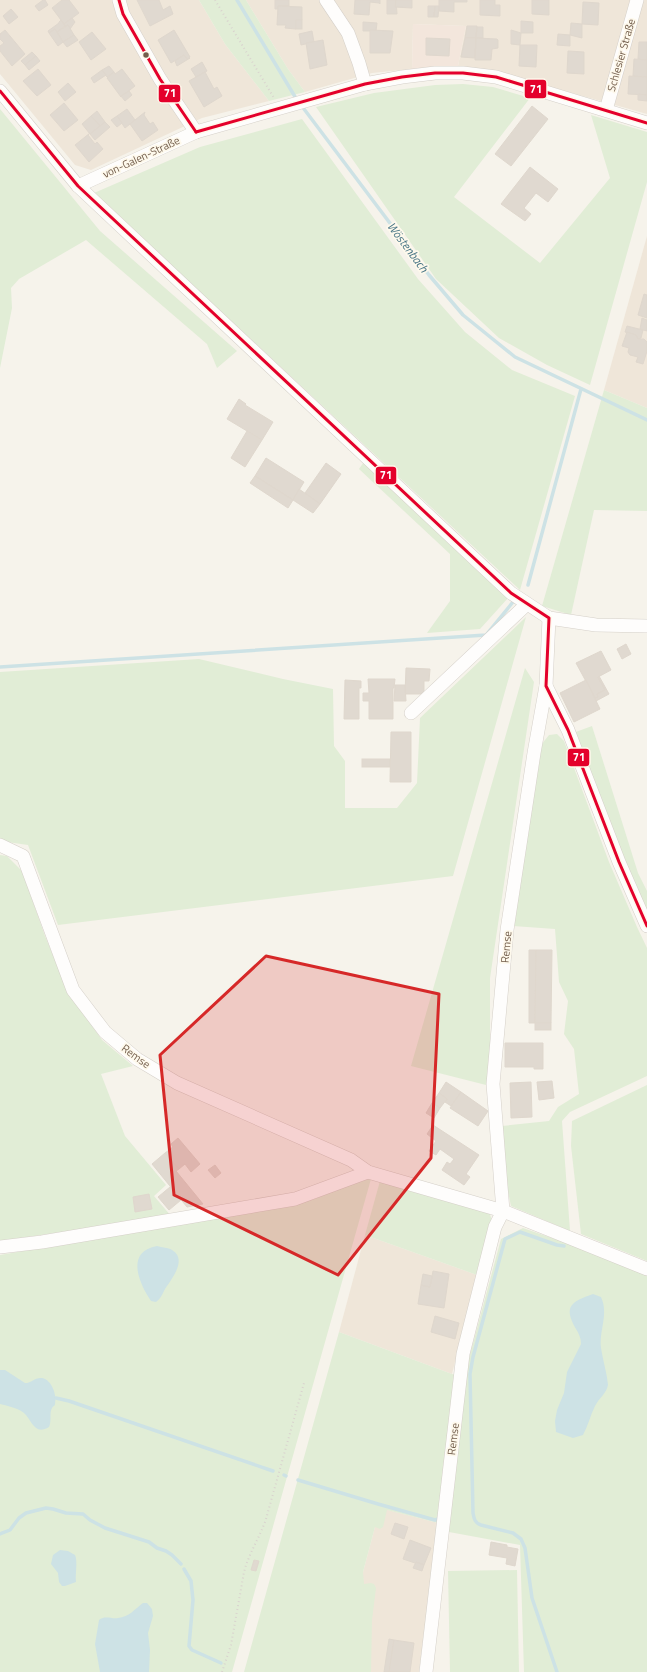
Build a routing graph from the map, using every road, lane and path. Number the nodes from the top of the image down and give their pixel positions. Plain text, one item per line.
1 (119, 0) edge
2 (215, 0) edge
3 (326, 0) edge
4 (637, 0) edge
5 (365, 84) junction
6 (0, 91) edge
7 (284, 106) junction
8 (606, 110) junction
9 (647, 123) edge
10 (196, 132) junction
11 (78, 186) junction
12 (527, 604) junction
13 (549, 618) junction
14 (647, 626) edge
15 (546, 686) junction
16 (410, 713) dead end
17 (0, 845) edge
18 (647, 926) edge
19 (368, 1172) junction
20 (503, 1211) junction
21 (0, 1247) edge
22 (647, 1269) edge
23 (304, 1383) dead end
24 (222, 1672) edge
25 (426, 1672) edge

1 - 10 street
2 - 7 path
3 - 5 street
4 - 8 street, Schlesier Straße
5 - 7 street, von-Galen-Straße
5 - 8 street, von-Galen-Straße
6 - 11 street
7 - 10 street, von-Galen-Straße
8 - 9 street, von-Galen-Straße
10 - 11 street, von-Galen-Straße
11 - 12 street
12 - 13 street
12 - 16 street
13 - 14 street
13 - 15 street, Remse
15 - 18 street
15 - 20 street, Remse
17 - 19 street, Remse
19 - 20 street, Remse
19 - 21 street
20 - 22 street, Remse
20 - 25 street, Remse
23 - 24 path

